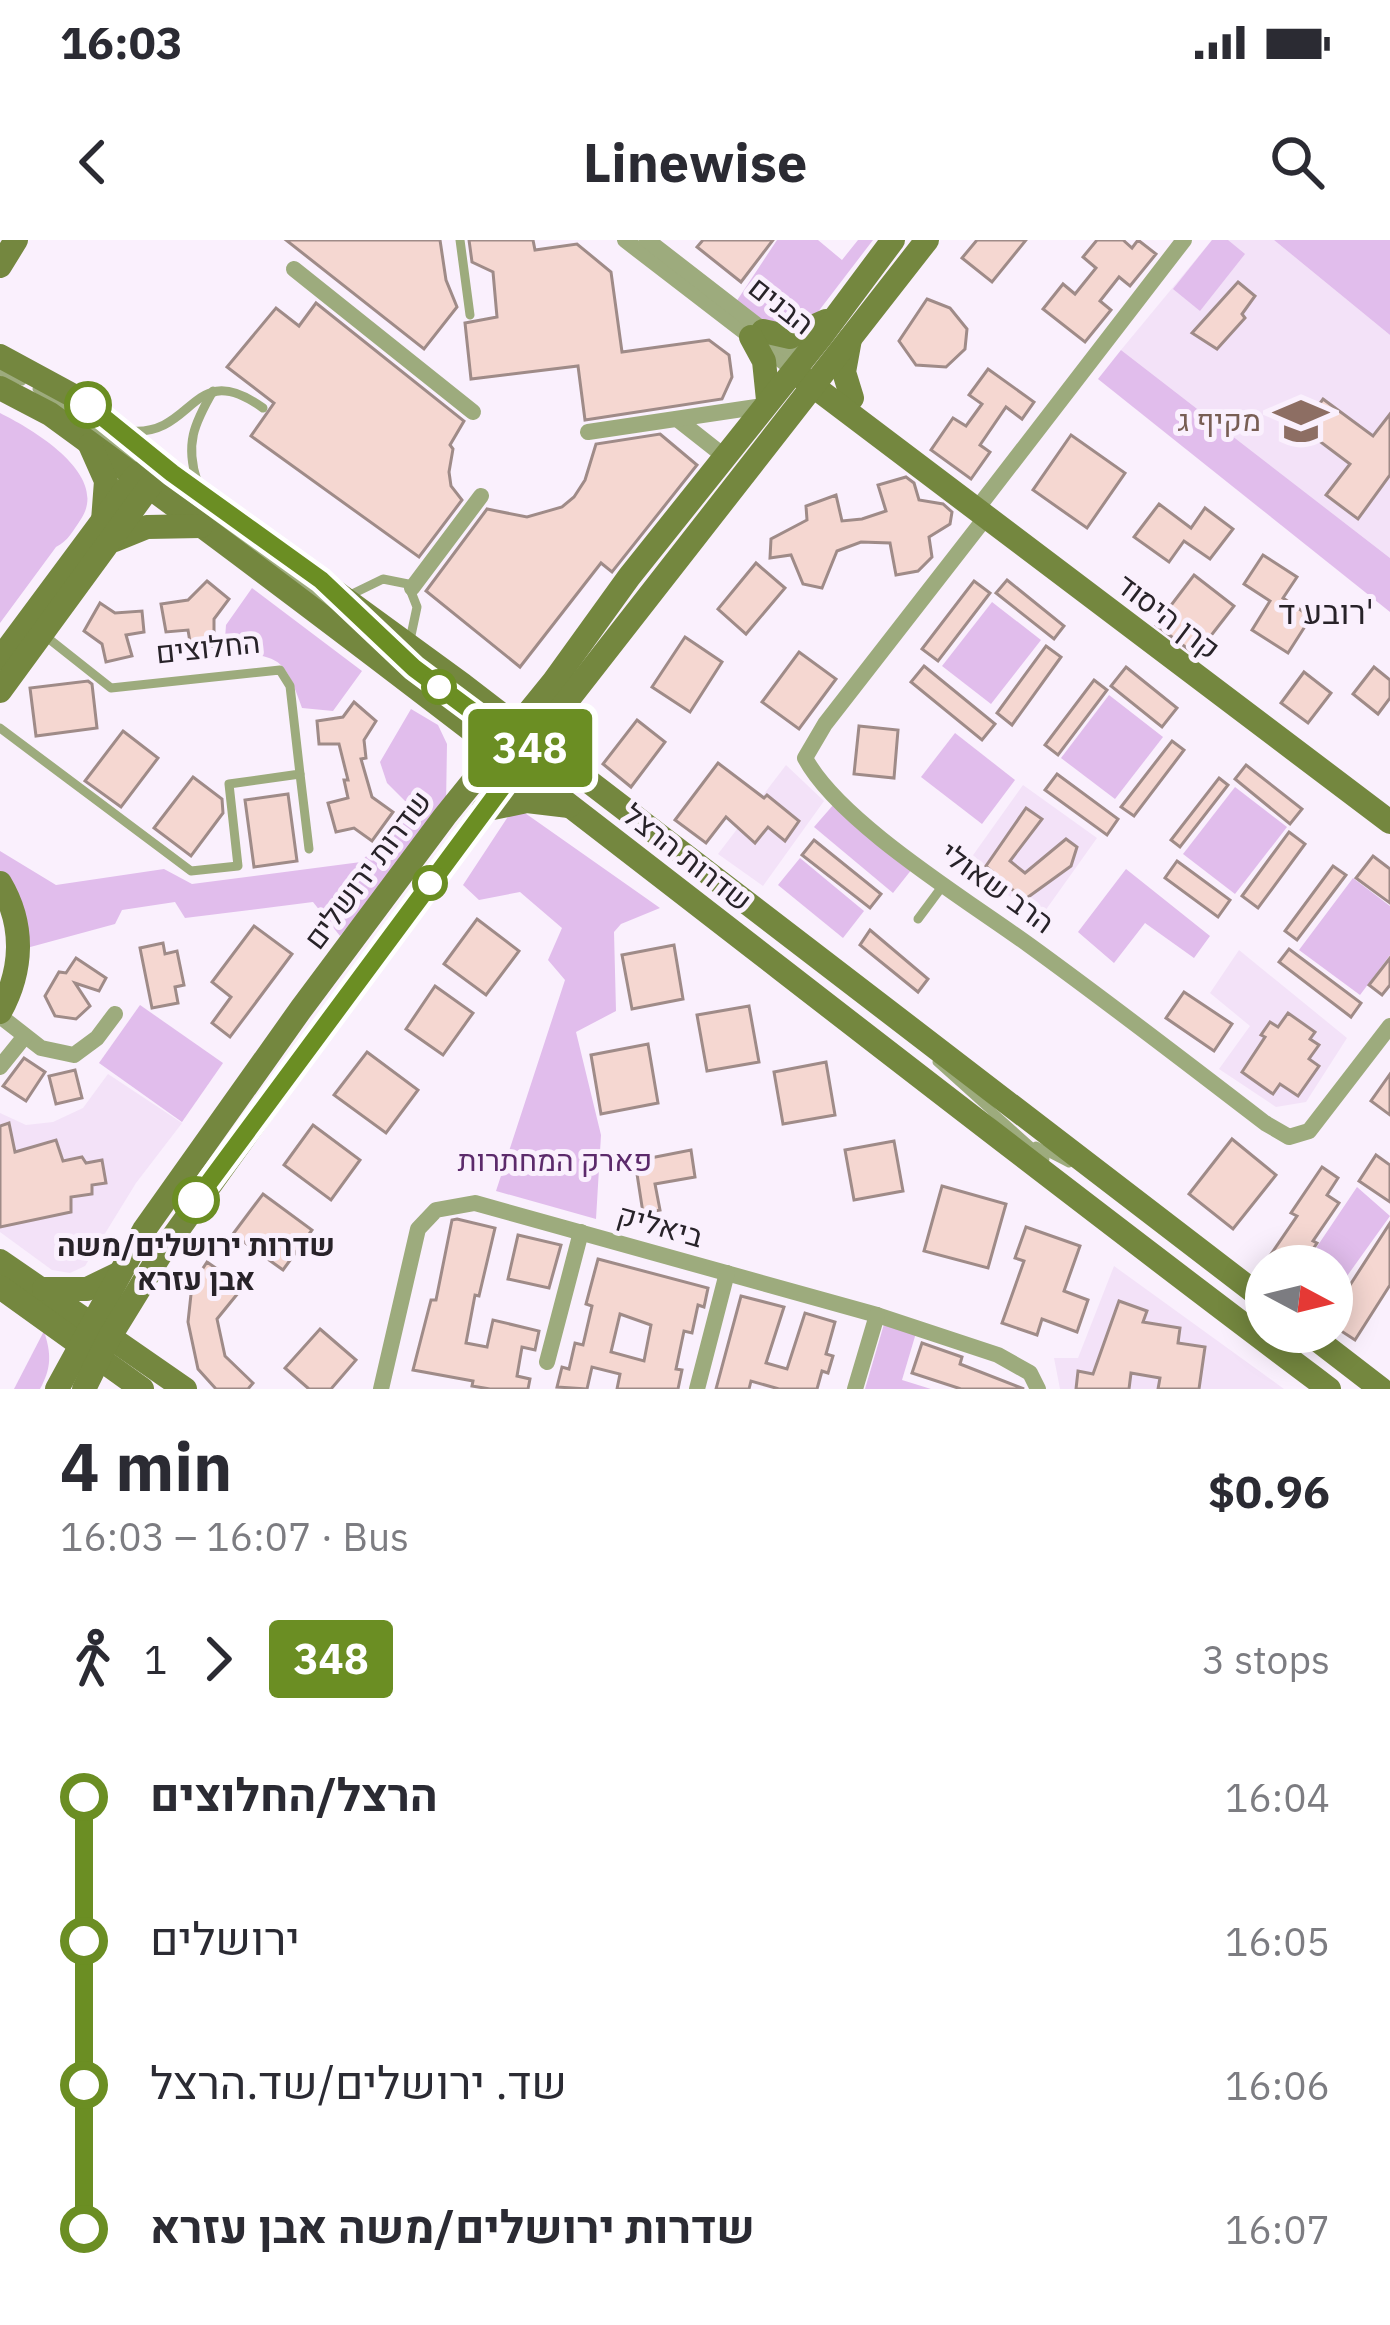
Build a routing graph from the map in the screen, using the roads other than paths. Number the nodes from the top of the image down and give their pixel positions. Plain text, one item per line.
1 (16, 240) edge
2 (460, 240) edge
3 (625, 240) edge
4 (647, 240) edge
5 (893, 240) edge
6 (928, 240) edge
7 (1184, 240) edge
8 (0, 266) edge
9 (294, 269) dead end
10 (470, 315) dead end
11 (848, 320) junction
12 (757, 334) junction
13 (0, 356) edge
14 (0, 371) edge
15 (808, 372) junction
16 (0, 388) edge
17 (213, 391) junction
18 (765, 403) junction
19 (849, 404) junction
20 (263, 408) dead end
21 (473, 412) dead end
22 (677, 419) junction
23 (116, 428) junction
24 (779, 429) junction
25 (588, 432) dead end
26 (89, 443) junction
27 (724, 456) junction
28 (150, 475) junction
29 (201, 494) junction
30 (481, 496) dead end
31 (981, 513) junction
32 (201, 526) junction
33 (107, 532) junction
34 (321, 580) junction
35 (412, 589) junction
36 (345, 598) junction
37 (43, 635) junction
38 (412, 657) junction
39 (0, 659) edge
40 (554, 681) junction
41 (463, 685) junction
42 (0, 691) edge
43 (449, 712) junction
44 (0, 728) edge
45 (519, 746) junction
46 (300, 774) junction
47 (571, 806) junction
48 (483, 810) junction
49 (445, 816) junction
50 (1390, 822) edge
51 (309, 850) dead end
52 (0, 883) edge
53 (944, 884) junction
54 (712, 915) junction
55 (918, 919) dead end
56 (886, 1011) junction
57 (0, 1014) edge
58 (115, 1015) dead end
59 (1390, 1026) edge
60 (25, 1036) junction
61 (868, 1037) junction
62 (0, 1067) edge
63 (970, 1096) junction
64 (1027, 1141) junction
65 (1121, 1191) junction
66 (1103, 1219) junction
67 (580, 1232) junction
68 (0, 1261) edge
69 (728, 1273) junction
70 (128, 1282) junction
71 (1245, 1285) edge
72 (0, 1287) edge
73 (36, 1287) junction
74 (877, 1315) junction
75 (50, 1326) junction
76 (94, 1342) junction
77 (1325, 1353) edge
78 (1291, 1360) junction
79 (547, 1362) dead end
80 (144, 1376) edge
81 (1348, 1379) edge
82 (56, 1389) edge
83 (84, 1389) edge
84 (185, 1389) edge
85 (380, 1389) edge
86 (697, 1389) edge
87 (855, 1389) edge
88 (1038, 1389) edge
89 (1330, 1389) edge
90 (1379, 1389) edge

1 - 8 main road
2 - 10 lane
3 - 12 street, הבנים
4 - 12 street, הבנים
5 - 11 main road, שדרות ירושלים
6 - 11 main road, שדרות ירושלים
7 - 31 street
9 - 21 street
11 - 12 main road
11 - 15 main road, שדרות ירושלים
11 - 19 main road
12 - 15 street, הבנים
12 - 18 main road
13 - 23 main road, שדרות הרצל
14 - 28 lane
15 - 18 main road, שדרות ירושלים
15 - 19 main road, קרן היסוד
15 - 24 main road, שדרות ירושלים
16 - 26 main road, שדרות הרצל
17 - 20 lane
17 - 23 lane
17 - 29 lane
18 - 22 street
18 - 27 main road, שדרות ירושלים
19 - 24 main road
19 - 31 main road, קרן היסוד
22 - 25 street
22 - 27 street
23 - 28 main road, שדרות הרצל
24 - 45 main road, שדרות ירושלים
26 - 28 main road, שדרות הרצל
26 - 33 main road
27 - 40 main road, שדרות ירושלים
28 - 29 main road, שדרות הרצל
28 - 32 main road, שדרות הרצל
28 - 33 main road
28 - 38 lane
29 - 34 main road, שדרות הרצל
30 - 35 street
31 - 50 main road, קרן היסוד
31 - 53 street, הרב שאולי
32 - 33 main road
32 - 43 main road, שדרות הרצל
33 - 37 main road
33 - 39 main road
34 - 36 main road, שדרות הרצל
34 - 38 lane
35 - 36 lane
35 - 38 lane
36 - 38 main road, שדרות הרצל
37 - 42 main road
37 - 46 lane, החלוצים
38 - 41 main road, שדרות הרצל
38 - 45 lane
40 - 41 main road
40 - 45 main road, שדרות ירושלים
41 - 45 main road, שדרות הרצל
43 - 45 main road, שדרות הרצל
43 - 49 main road
44 - 46 lane
45 - 47 main road, שדרות הרצל
45 - 48 main road, שדרות ירושלים
45 - 49 main road, שדרות ירושלים
45 - 54 lane
45 - 56 main road, שדרות הרצל
46 - 51 lane
47 - 48 main road
47 - 54 main road, שדרות הרצל
48 - 70 main road, שדרות ירושלים
49 - 70 main road, שדרות ירושלים
52 - 57 main road
53 - 55 lane
53 - 59 street, הרב שאולי
54 - 61 main road, שדרות הרצל
56 - 63 lane
56 - 65 main road, שדרות הרצל
57 - 60 street
58 - 60 street
60 - 62 street
61 - 63 lane
61 - 66 main road, שדרות הרצל
63 - 64 lane
64 - 65 lane
64 - 66 lane
65 - 71 main road, שדרות הרצל
66 - 78 main road, שדרות הרצל
67 - 69 street, ביאליק
67 - 79 street
67 - 85 street, ביאליק
68 - 73 main road
69 - 74 street, ביאליק
69 - 86 street
70 - 73 main road
70 - 76 main road, שדרות ירושלים
70 - 80 main road
72 - 75 main road
73 - 76 main road
74 - 87 street
74 - 88 street, ביאליק
75 - 76 main road
75 - 82 main road
76 - 80 main road
76 - 82 main road, שדרות ירושלים
76 - 83 main road, שדרות ירושלים
77 - 81 main road
78 - 81 lane
78 - 89 main road, שדרות הרצל
80 - 84 main road
81 - 90 main road

